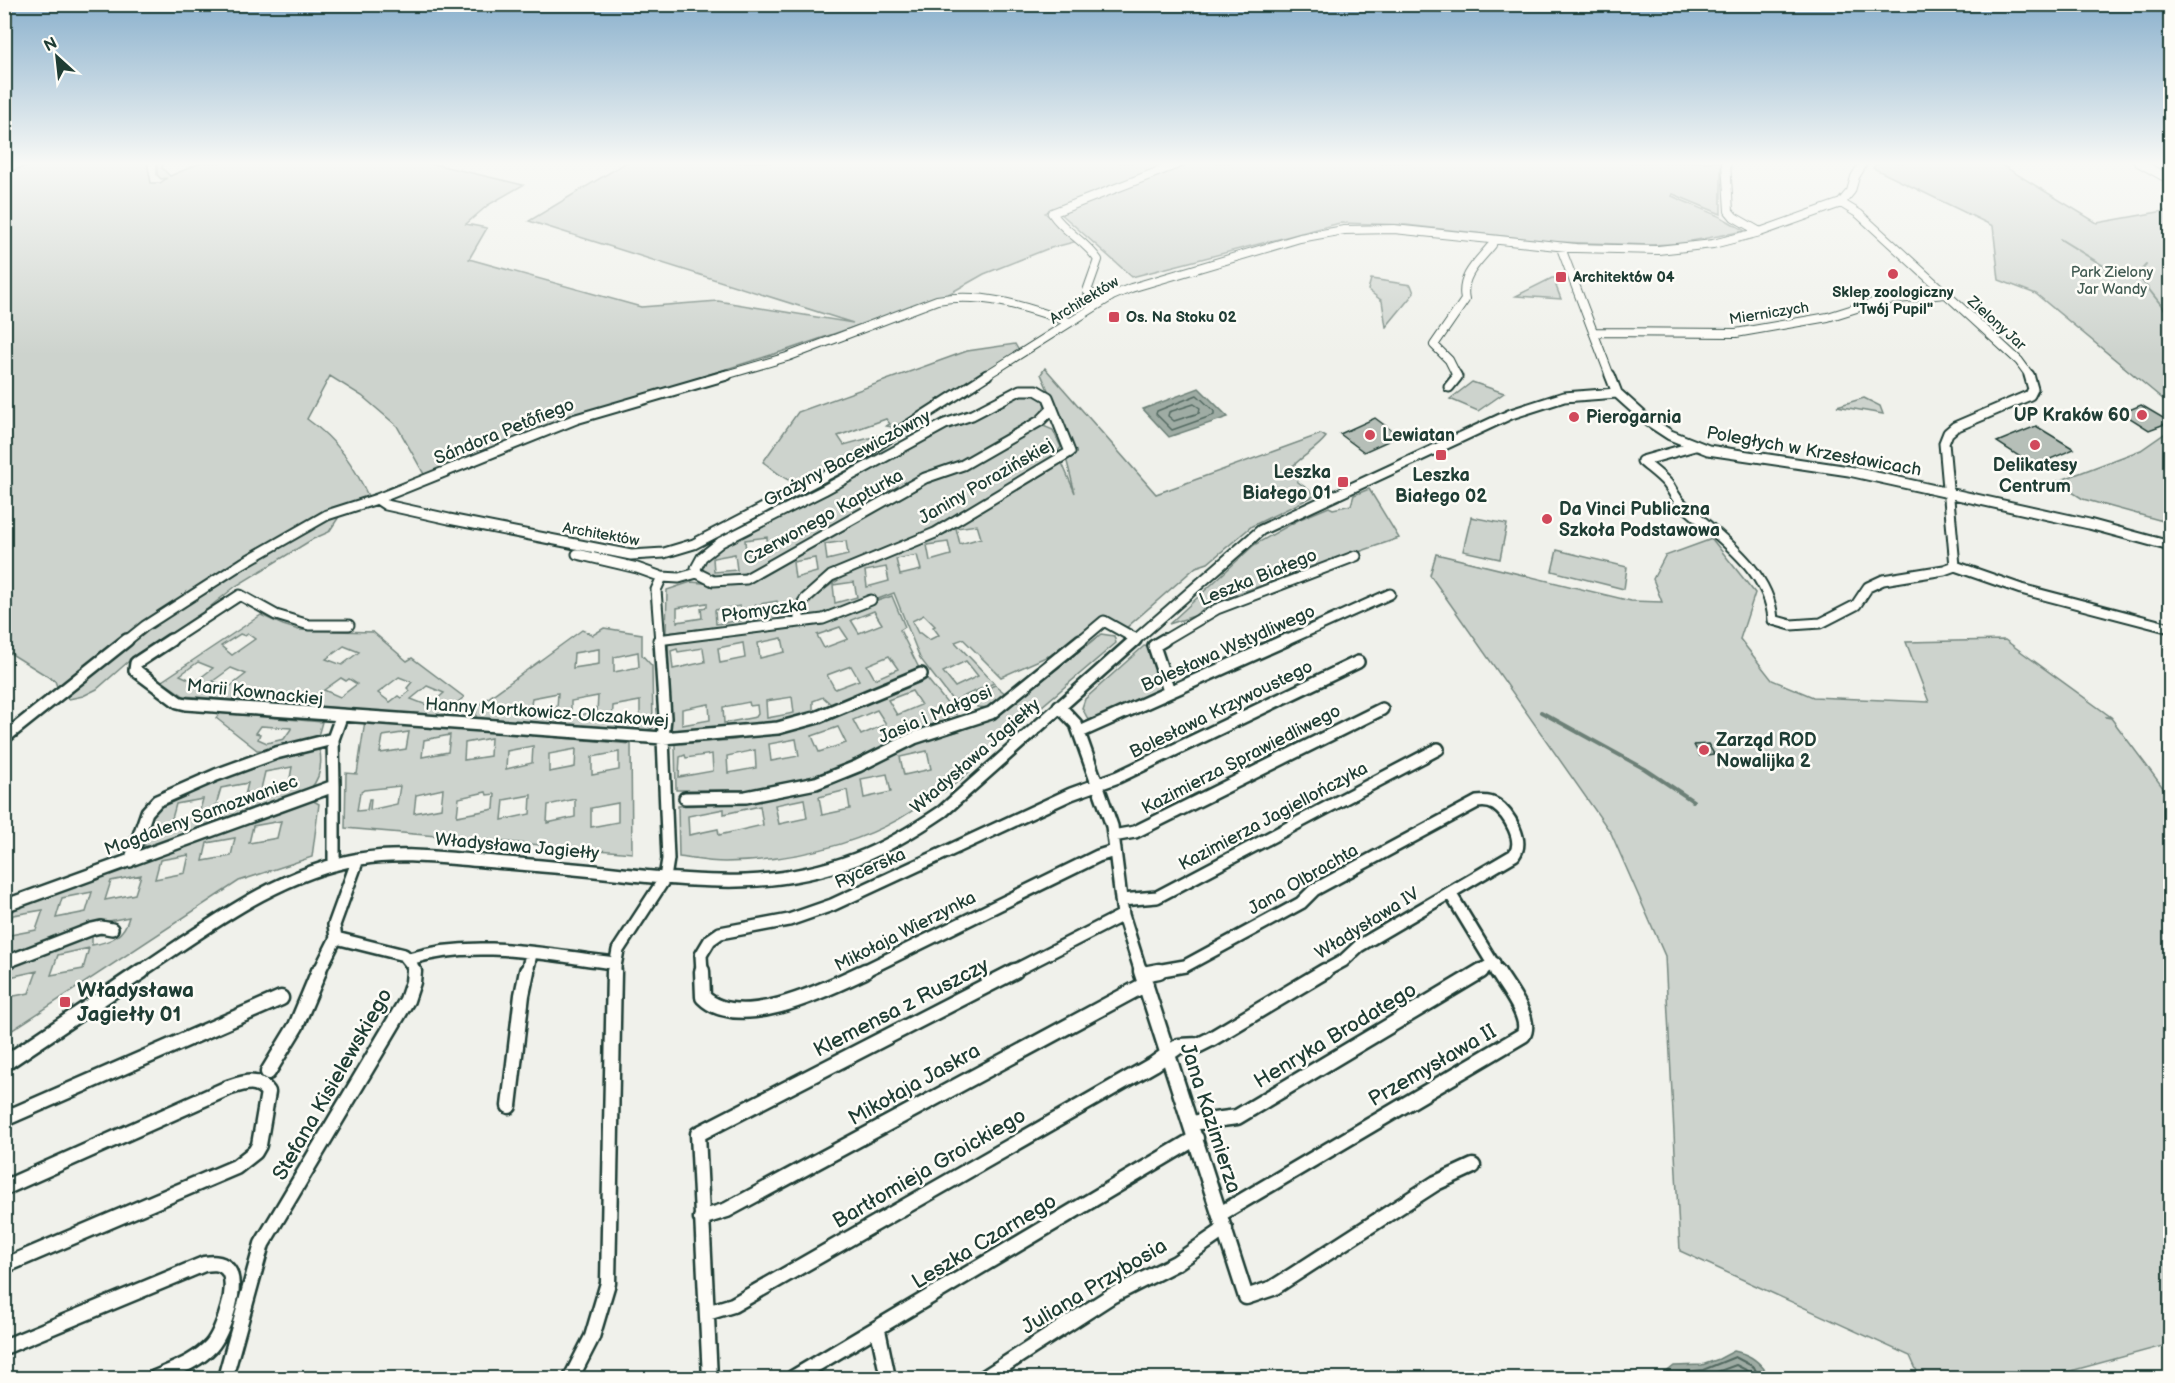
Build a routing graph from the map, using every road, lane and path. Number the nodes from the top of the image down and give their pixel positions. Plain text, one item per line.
1 (1066, 227) edge
2 (1751, 227) edge
3 (1775, 227) edge
4 (1872, 227) edge
5 (1760, 232) junction
6 (1493, 240) junction
7 (1561, 248) junction
8 (1945, 294) junction
9 (1104, 300) junction
10 (1070, 322) junction
11 (1593, 332) junction
12 (1449, 387) dead end
13 (1028, 388) joint
14 (1617, 393) junction
15 (1053, 409) junction
16 (1040, 421) junction
17 (1059, 425) junction
18 (1695, 446) junction
19 (1948, 492) junction
20 (377, 499) junction
21 (2170, 546) edge
22 (577, 554) dead end
23 (1356, 556) dead end
24 (1955, 566) junction
25 (697, 573) junction
26 (662, 577) junction
27 (1390, 594) dead end
28 (871, 600) dead end
29 (799, 621) junction
30 (349, 625) dead end
31 (2170, 628) edge
32 (1136, 639) junction
33 (658, 640) junction
34 (1358, 662) dead end
35 (921, 674) dead end
36 (1169, 691) junction
37 (1059, 706) junction
38 (1382, 709) dead end
39 (340, 717) junction
40 (1080, 732) junction
41 (4, 738) edge
42 (663, 738) junction
43 (333, 739) junction
44 (1438, 749) dead end
45 (1098, 784) junction
46 (334, 786) junction
47 (685, 798) dead end
48 (1477, 802) joint
49 (1113, 836) junction
50 (1114, 851) junction
51 (358, 860) junction
52 (130, 861) junction
53 (334, 865) junction
54 (665, 878) junction
55 (1450, 893) junction
56 (1120, 900) junction
57 (4, 906) edge
58 (1123, 915) junction
59 (112, 929) dead end
60 (336, 938) junction
61 (531, 954) junction
62 (409, 959) junction
63 (4, 963) edge
64 (614, 963) junction
65 (1494, 963) junction
66 (1144, 979) junction
67 (281, 998) dead end
68 (706, 1001) joint
69 (1169, 1053) junction
70 (4, 1064) edge
71 (268, 1072) dead end
72 (509, 1106) dead end
73 (4, 1119) edge
74 (1191, 1123) junction
75 (1196, 1138) junction
76 (1473, 1166) dead end
77 (4, 1188) edge
78 (1220, 1214) junction
79 (702, 1218) junction
80 (1225, 1229) junction
81 (4, 1266) edge
82 (707, 1313) junction
83 (878, 1330) junction
84 (4, 1347) edge
85 (155, 1378) edge
86 (225, 1378) edge
87 (571, 1378) edge
88 (710, 1378) edge
89 (793, 1378) edge
90 (888, 1378) edge
91 (984, 1378) edge

1 - 9 street
2 - 5 street
3 - 5 street, Architektów
4 - 8 street, Zielony Jar
5 - 7 street, Architektów
6 - 7 street, Architektów
6 - 9 street, Architektów
6 - 12 street
7 - 11 street, Poległych w Krzesławicach
8 - 11 street, Mierniczych
8 - 19 street, Zielony Jar
9 - 10 street, Architektów
10 - 20 street, Sándora Petőfiego
10 - 20 street, Architektów
11 - 14 street, Poległych w Krzesławicach
13 - 15 street, Janiny Porazińskiej
13 - 25 street, Grażyny Bacewiczówny
14 - 18 street, Poległych w Krzesławicach
14 - 32 street, Władysława Jagiełły
15 - 16 street, Czerwonego Kapturka
15 - 17 street, Janiny Porazińskiej
16 - 17 street
16 - 25 street, Czerwonego Kapturka
17 - 29 street, Janiny Porazińskiej
18 - 19 street, Poległych w Krzesławicach
18 - 24 street
19 - 21 street, Poległych w Krzesławicach
19 - 24 street
20 - 41 street, Sándora Petőfiego
22 - 26 street, Czerwonego Kapturka
23 - 36 street, Leszka Białego
24 - 31 street
25 - 26 street, Czerwonego Kapturka
26 - 33 street
27 - 36 street, Bolesława Wstydliwego
28 - 29 street, Płomyczka
29 - 33 street, Płomyczka
30 - 39 street, Marii Kownackiej
32 - 37 street, Władysława Jagiełły
32 - 47 street, Jasia i Małgosi
33 - 42 street
34 - 45 street, Bolesława Krzywoustego
35 - 42 street, Hanny Mortkowicz-Olczakowej
36 - 40 street, Bolesława Wstydliwego
37 - 40 street, Jana Kazimierza
37 - 54 street, Władysława Jagiełły
38 - 49 street, Kazimierza Sprawiedliwego
39 - 42 street, Hanny Mortkowicz-Olczakowej
39 - 43 street
40 - 45 street, Jana Kazimierza
42 - 54 street
43 - 46 street
43 - 52 street
44 - 56 street, Kazimierza Jagiellończyka
45 - 49 street, Jana Kazimierza
45 - 68 street, Rycerska
46 - 52 street, Magdaleny Samozwaniec
46 - 53 street
48 - 55 street, Władysława IV
48 - 66 street, Jana Olbrachta
49 - 50 street, Jana Kazimierza
50 - 56 street, Jana Kazimierza
50 - 68 street, Mikołaja Wierzynka
51 - 53 street, Władysława Jagiełły
51 - 54 street, Władysława Jagiełły
51 - 60 street
52 - 57 street, Magdaleny Samozwaniec
53 - 70 street, Władysława Jagiełły
54 - 64 street
55 - 65 street, Przemysława II
55 - 69 street, Władysława IV
56 - 58 street, Jana Kazimierza
58 - 66 street, Jana Kazimierza
58 - 79 street, Klemensa z Ruszczy
59 - 63 street
60 - 62 street
60 - 71 street
61 - 62 street
61 - 64 street
61 - 72 street
62 - 86 street, Stefana Kisielewskiego
64 - 87 street
65 - 74 street, Henryka Brodatego
65 - 78 street, Przemysława II
66 - 69 street, Jana Kazimierza
66 - 79 street, Mikołaja Jaskra
67 - 73 street
69 - 74 street, Jana Kazimierza
69 - 82 street, Bartłomieja Groickiego
74 - 75 street, Jana Kazimierza
75 - 78 street, Jana Kazimierza
75 - 83 street, Leszka Czarnego
76 - 80 street, Jana Kazimierza
77 - 81 street
78 - 80 street, Jana Kazimierza
79 - 82 street
80 - 91 street, Juliana Przybosia
82 - 88 street
83 - 89 street, Leszka Czarnego
83 - 90 street
84 - 85 street

